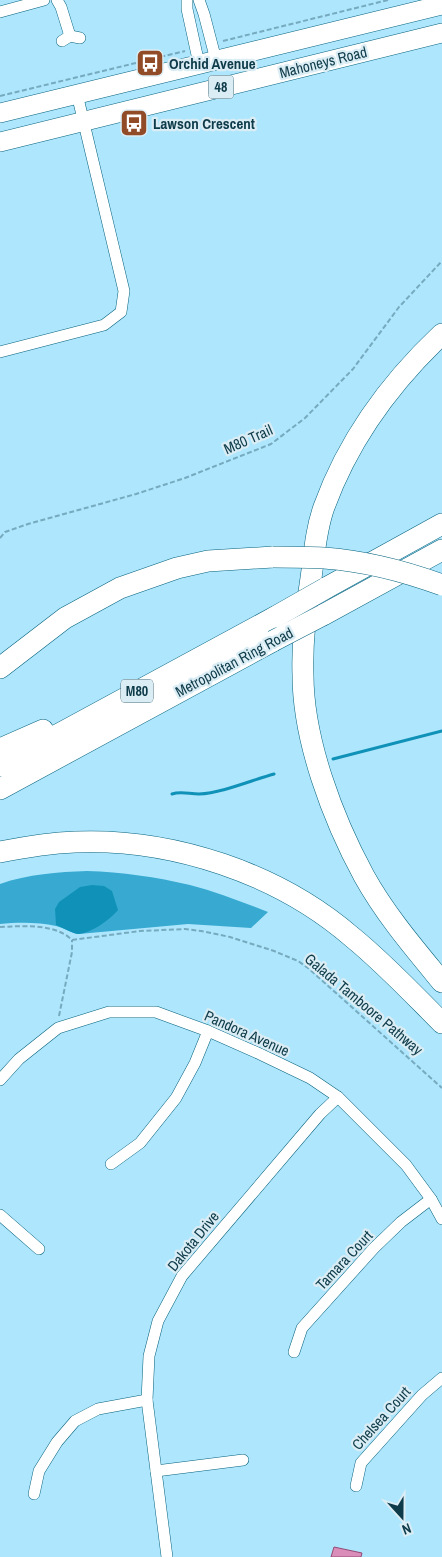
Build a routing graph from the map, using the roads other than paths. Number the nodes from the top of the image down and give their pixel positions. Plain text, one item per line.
1 (44, 0) edge
2 (57, 0) edge
3 (187, 0) edge
4 (199, 0) edge
5 (442, 5) edge
6 (0, 12) edge
7 (442, 33) edge
8 (70, 38) dead end
9 (207, 62) junction
10 (77, 94) junction
11 (0, 113) edge
12 (84, 121) junction
13 (0, 142) edge
14 (442, 334) edge
15 (0, 352) edge
16 (442, 524) edge
17 (442, 550) edge
18 (442, 585) edge
19 (0, 668) edge
20 (122, 699) junction
21 (0, 748) edge
22 (0, 766) edge
23 (0, 789) edge
24 (0, 852) edge
25 (442, 982) edge
26 (442, 1023) edge
27 (208, 1031) junction
28 (0, 1080) edge
29 (338, 1098) junction
30 (111, 1164) dead end
31 (431, 1199) junction
32 (0, 1215) edge
33 (442, 1219) edge
34 (39, 1249) dead end
35 (294, 1352) dead end
36 (442, 1378) edge
37 (147, 1400) junction
38 (243, 1460) dead end
39 (156, 1471) junction
40 (356, 1486) dead end
41 (34, 1494) dead end
42 (167, 1557) edge

1 - 6 street
2 - 8 street
3 - 9 street
4 - 9 street
5 - 9 main road, Mahoneys Road / 48
7 - 12 main road, Mahoneys Road / 48
9 - 10 main road, Mahoneys Road / 48
10 - 11 main road, Mahoneys Road / 48
10 - 12 street
12 - 13 main road, Mahoneys Road / 48
12 - 15 street
14 - 25 highway
16 - 20 highway, Metropolitan Ring Road / M80, bridge
17 - 23 highway, Metropolitan Ring Road / M80, bridge
18 - 19 highway, bridge
20 - 21 highway
20 - 22 highway, Metropolitan Ring Road / M80
24 - 26 highway
27 - 28 street, Pandora Avenue
27 - 29 street, Pandora Avenue
27 - 30 street
29 - 31 street, Pandora Avenue
29 - 37 street, Dakota Drive
31 - 33 street, Pandora Avenue
31 - 35 street, Tamara Court
32 - 34 street
36 - 40 street, Chelsea Court
37 - 39 street, Dakota Drive
37 - 41 street
38 - 39 street
39 - 42 street, Dakota Drive

